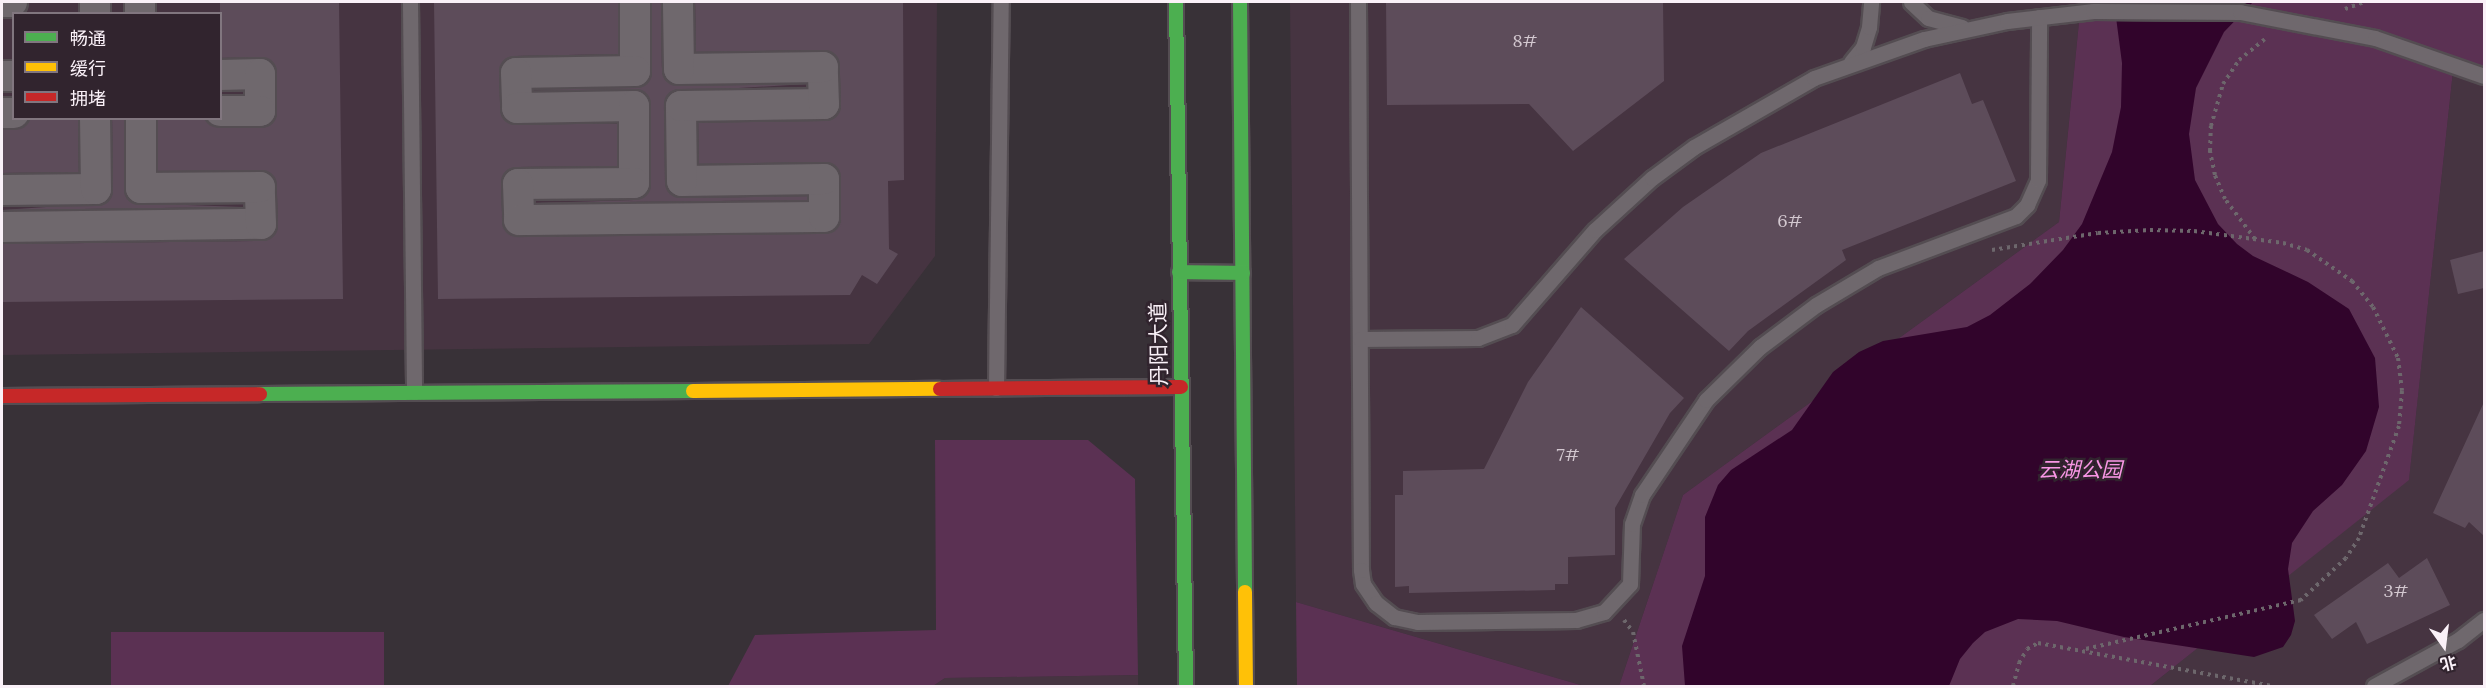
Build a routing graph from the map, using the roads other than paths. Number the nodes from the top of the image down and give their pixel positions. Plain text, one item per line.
1 (2, 2) edge
2 (12, 2) edge
3 (410, 2) edge
4 (635, 2) edge
5 (678, 2) edge
6 (1001, 2) edge
7 (1176, 2) edge
8 (1240, 2) edge
9 (1358, 2) edge
10 (1871, 2) edge
11 (1911, 2) edge
12 (2038, 17) junction
13 (1971, 28) junction
14 (1850, 63) junction
15 (222, 75) edge
16 (2483, 75) edge
17 (222, 111) edge
18 (95, 120) edge
19 (141, 120) edge
20 (2, 190) edge
21 (2, 227) edge
22 (1179, 272) junction
23 (1242, 273) junction
24 (1360, 339) junction
25 (1181, 387) junction
26 (996, 388) junction
27 (414, 392) junction
28 (2, 396) edge
29 (2484, 620) edge
30 (1186, 687) edge
31 (1246, 687) edge
32 (2374, 687) edge

1 - 2 street
3 - 27 lane
4 - 5 street
6 - 26 lane
7 - 22 main road, 丹阳大道
8 - 23 main road
9 - 24 lane
10 - 14 lane
11 - 13 lane
12 - 13 lane
12 - 16 lane
12 - 24 lane
13 - 14 lane
14 - 24 lane
15 - 17 street
18 - 20 street
19 - 21 street
22 - 23 main road
22 - 25 main road, 丹阳大道
23 - 31 main road
25 - 26 main road
25 - 30 main road, 丹阳大道
26 - 27 main road
27 - 28 main road
29 - 32 lane

